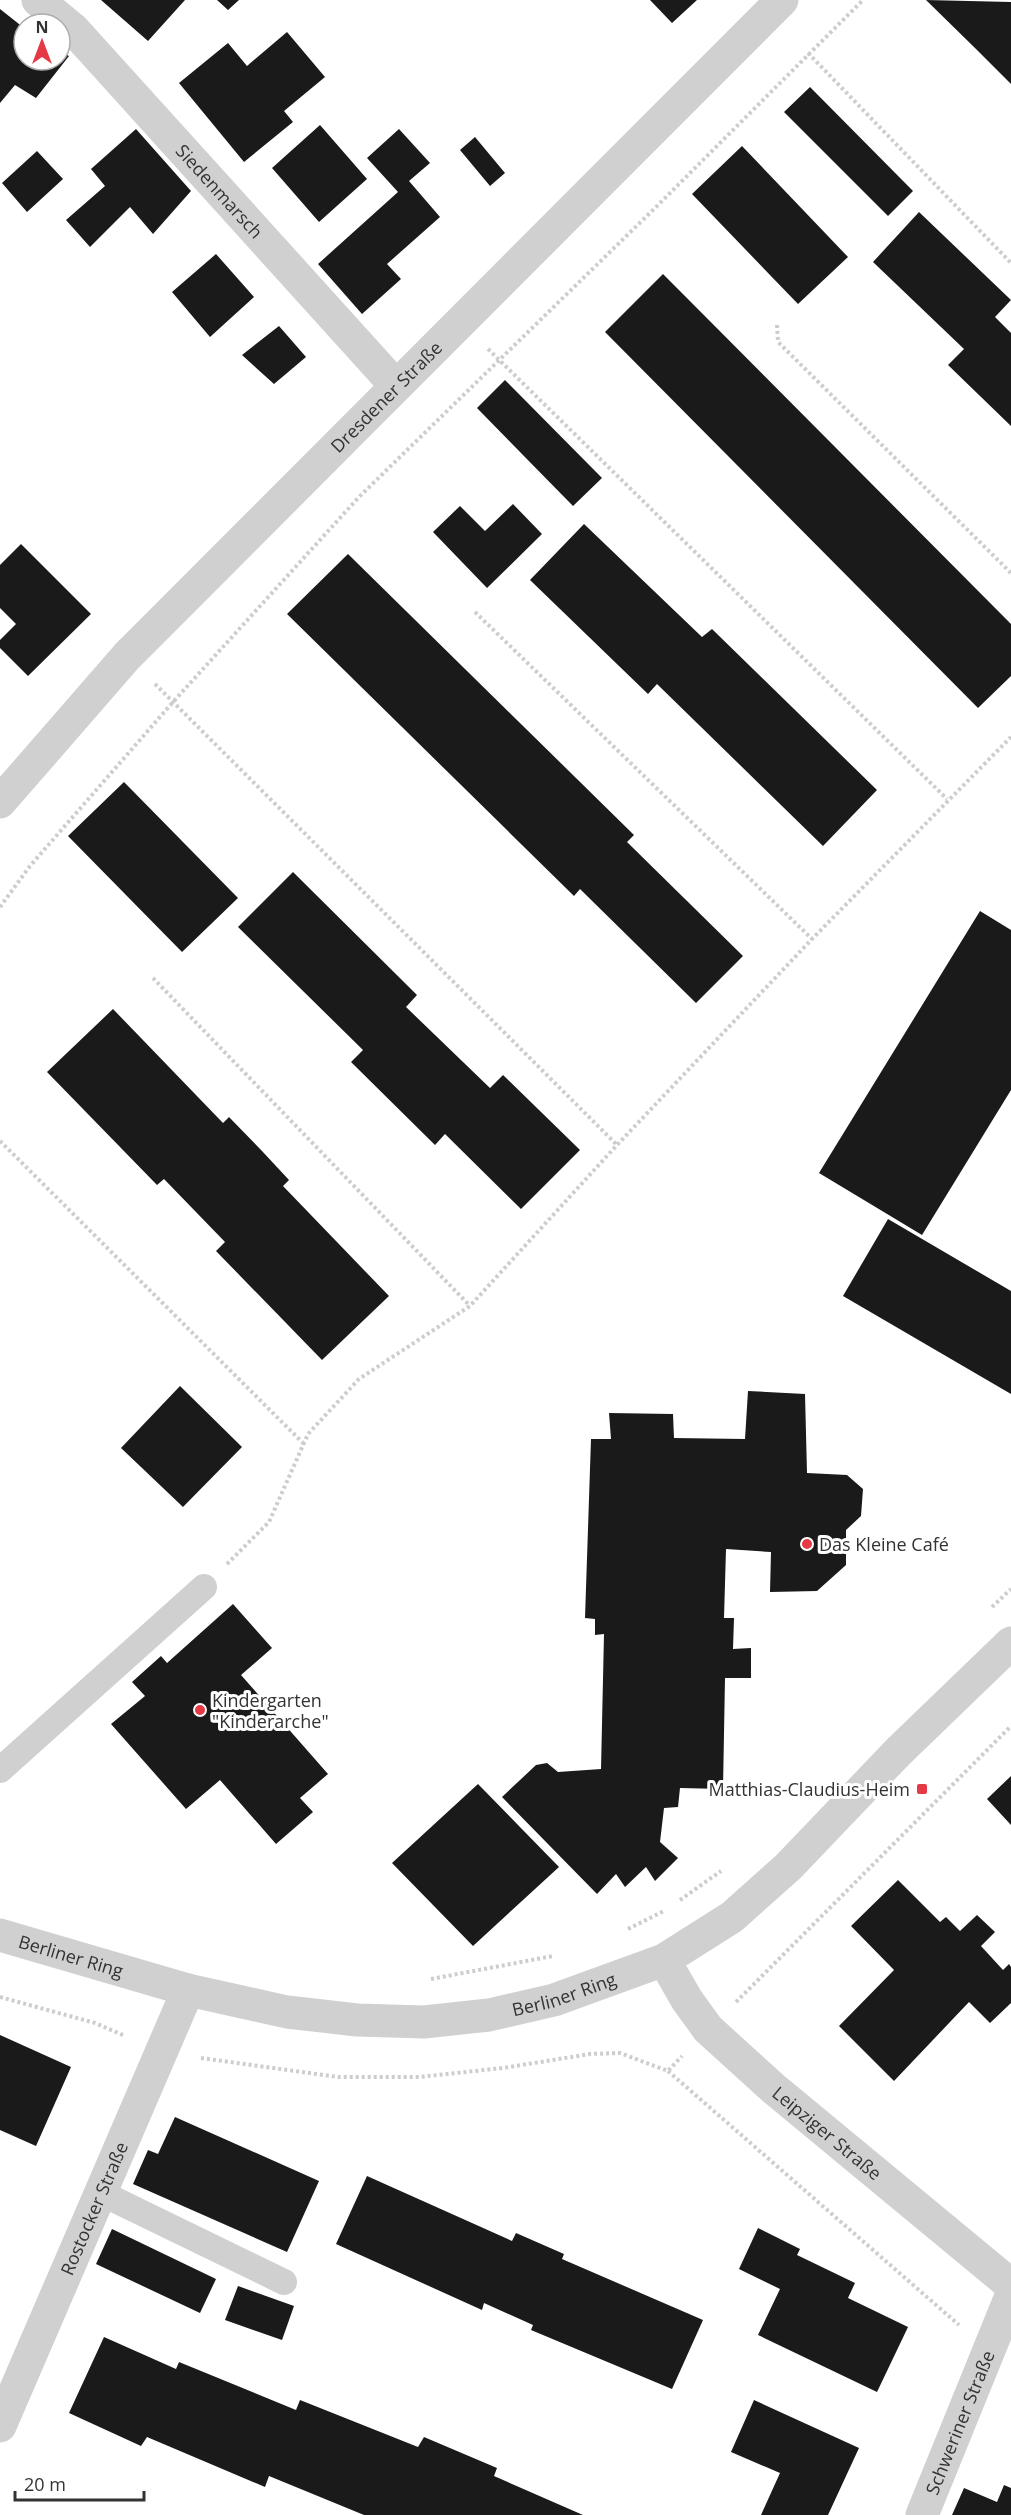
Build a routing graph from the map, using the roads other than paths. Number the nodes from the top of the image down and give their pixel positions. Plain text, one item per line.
1 (38, 0) edge
2 (782, 0) edge
3 (396, 386) junction
4 (0, 802) edge
5 (204, 1587) road end
6 (1011, 1643) edge
7 (0, 1770) edge
8 (0, 1935) edge
9 (664, 1960) junction
10 (188, 1990) junction
11 (101, 2193) junction
12 (284, 2282) dead end
13 (1011, 2285) edge
14 (1011, 2296) edge
15 (0, 2426) edge
16 (922, 2515) edge

1 - 3 street, Siedenmarsch
2 - 3 street, Dresdener Straße
3 - 4 street, Dresdener Straße
5 - 7 lane
6 - 9 street, Berliner Ring
8 - 10 street, Berliner Ring
9 - 10 street, Berliner Ring
9 - 13 street, Leipziger Straße
10 - 11 street, Rostocker Straße
11 - 12 lane
11 - 15 street, Rostocker Straße
14 - 16 street, Schweriner Straße

